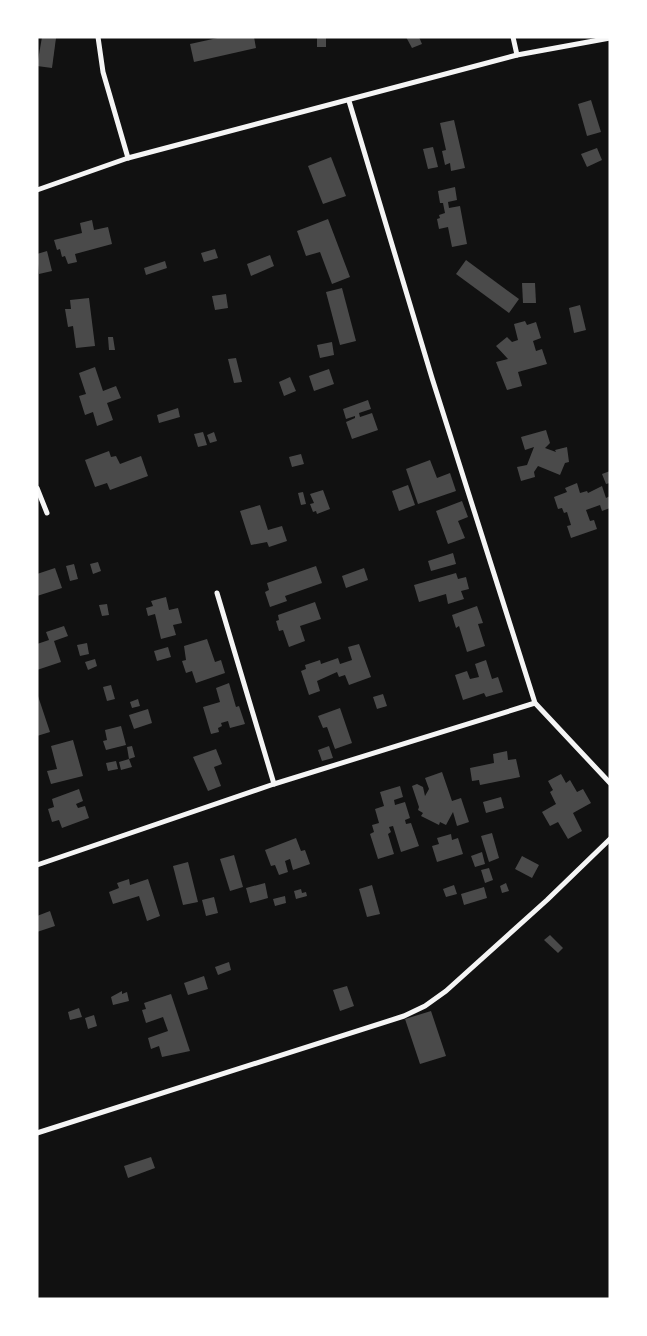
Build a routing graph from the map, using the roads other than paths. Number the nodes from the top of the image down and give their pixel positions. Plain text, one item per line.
1 (98, 37) edge
2 (513, 37) edge
3 (610, 38) edge
4 (517, 55) junction
5 (349, 101) junction
6 (128, 158) junction
7 (37, 190) edge
8 (37, 488) edge
9 (47, 513) dead end
10 (217, 593) dead end
11 (535, 703) junction
12 (610, 783) edge
13 (274, 784) junction
14 (610, 839) edge
15 (37, 864) edge
16 (37, 1133) edge

1 - 6 street
2 - 4 street
3 - 4 street
4 - 5 street
5 - 6 street
5 - 11 street
6 - 7 street
8 - 9 street
10 - 13 street
11 - 12 street
11 - 13 street
13 - 15 street
14 - 16 street

